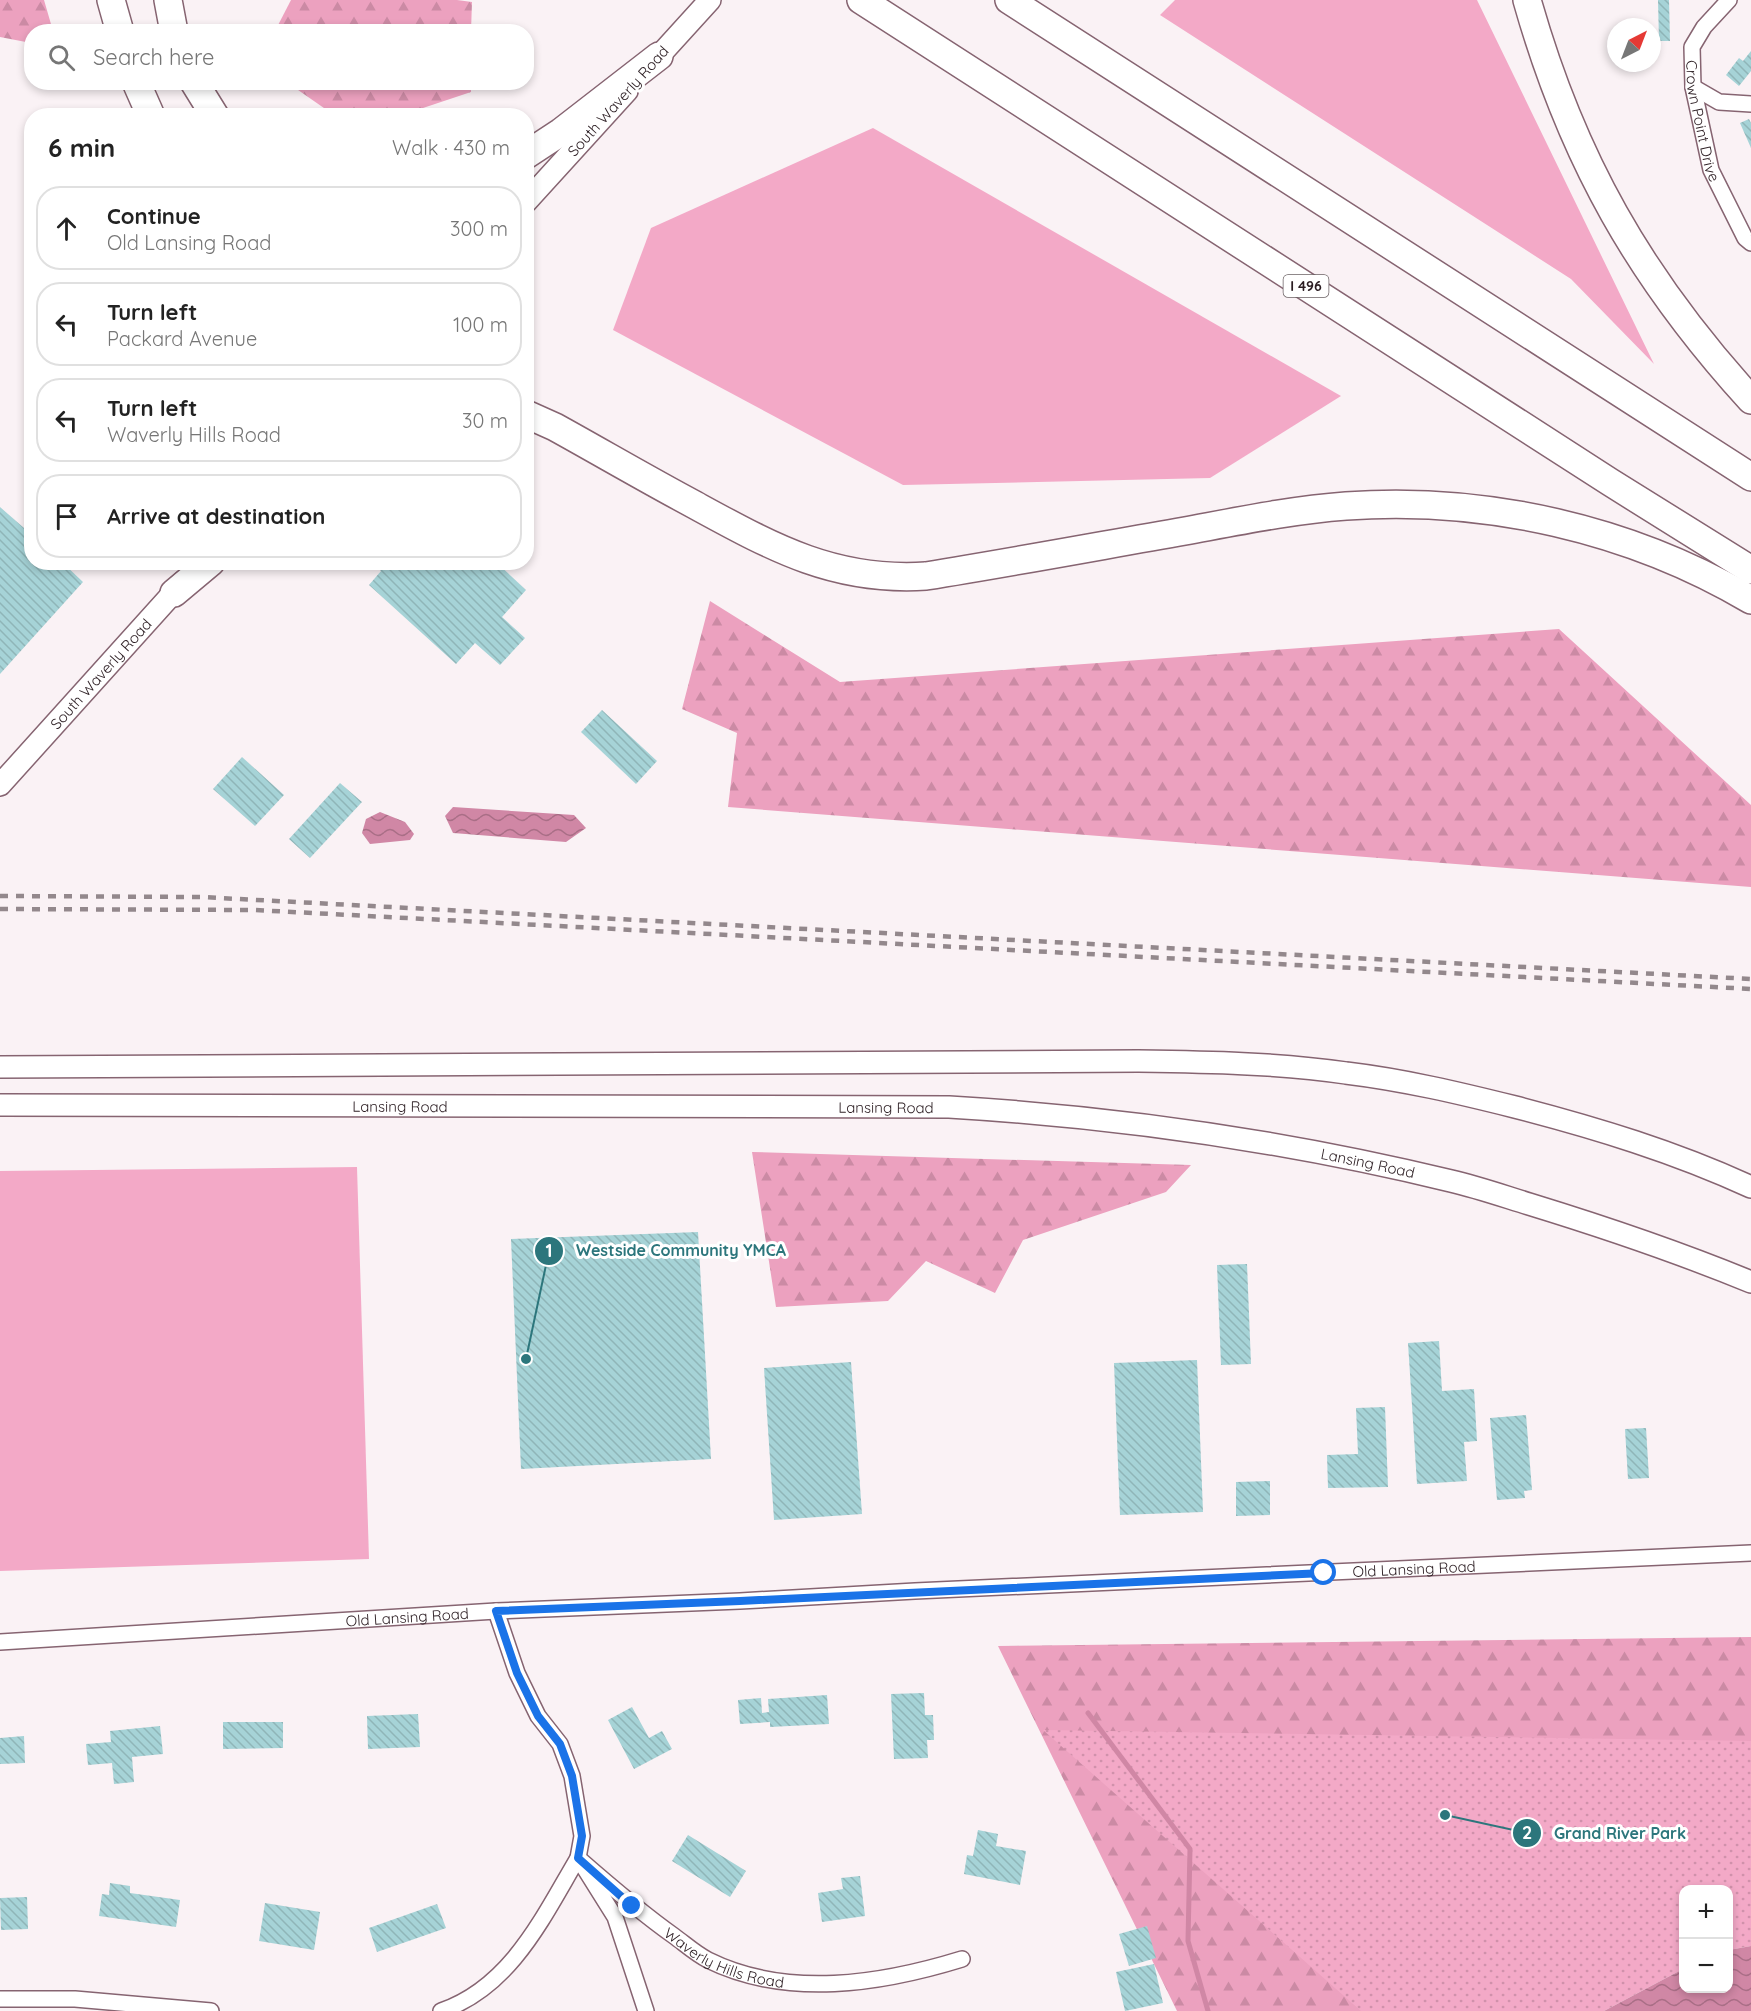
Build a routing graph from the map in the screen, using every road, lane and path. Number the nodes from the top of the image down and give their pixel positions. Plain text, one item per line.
1 (111, 0) edge
2 (168, 0) edge
3 (710, 0) edge
4 (861, 0) edge
5 (1009, 0) edge
6 (1527, 0) edge
7 (1729, 0) edge
8 (118, 24) edge
9 (172, 24) edge
10 (659, 56) junction
11 (1693, 87) junction
12 (139, 90) edge
13 (199, 90) edge
14 (1751, 104) edge
15 (147, 108) edge
16 (210, 108) edge
17 (534, 150) edge
18 (534, 193) edge
19 (1751, 243) edge
20 (1751, 400) edge
21 (534, 418) edge
22 (1751, 477) edge
23 (193, 570) edge
24 (201, 570) edge
25 (1751, 570) edge
26 (174, 592) junction
27 (1751, 600) edge
28 (0, 785) edge
29 (0, 1067) edge
30 (0, 1105) edge
31 (1751, 1187) edge
32 (1751, 1282) edge
33 (1751, 1553) edge
34 (496, 1611) junction
35 (0, 1642) edge
36 (578, 1858) junction
37 (962, 1959) dead end
38 (0, 1999) edge
39 (211, 2011) edge
40 (441, 2011) edge
41 (646, 2011) edge

1 - 8 highway
2 - 9 highway
3 - 10 main road, South Waverly Road
4 - 25 highway, I 496
5 - 22 highway
6 - 20 highway
7 - 11 street, Crown Point Drive
10 - 17 highway
10 - 18 main road, South Waverly Road
11 - 14 street
11 - 19 street, Crown Point Drive
12 - 15 highway
13 - 16 highway
21 - 27 highway
23 - 26 main road, South Waverly Road
24 - 26 highway
26 - 28 main road, South Waverly Road
29 - 31 main road
30 - 32 main road, Lansing Road
33 - 34 street, Old Lansing Road
34 - 35 street, Old Lansing Road
34 - 36 street
36 - 37 street, Waverly Hills Road
36 - 40 street
36 - 41 street
38 - 39 street

